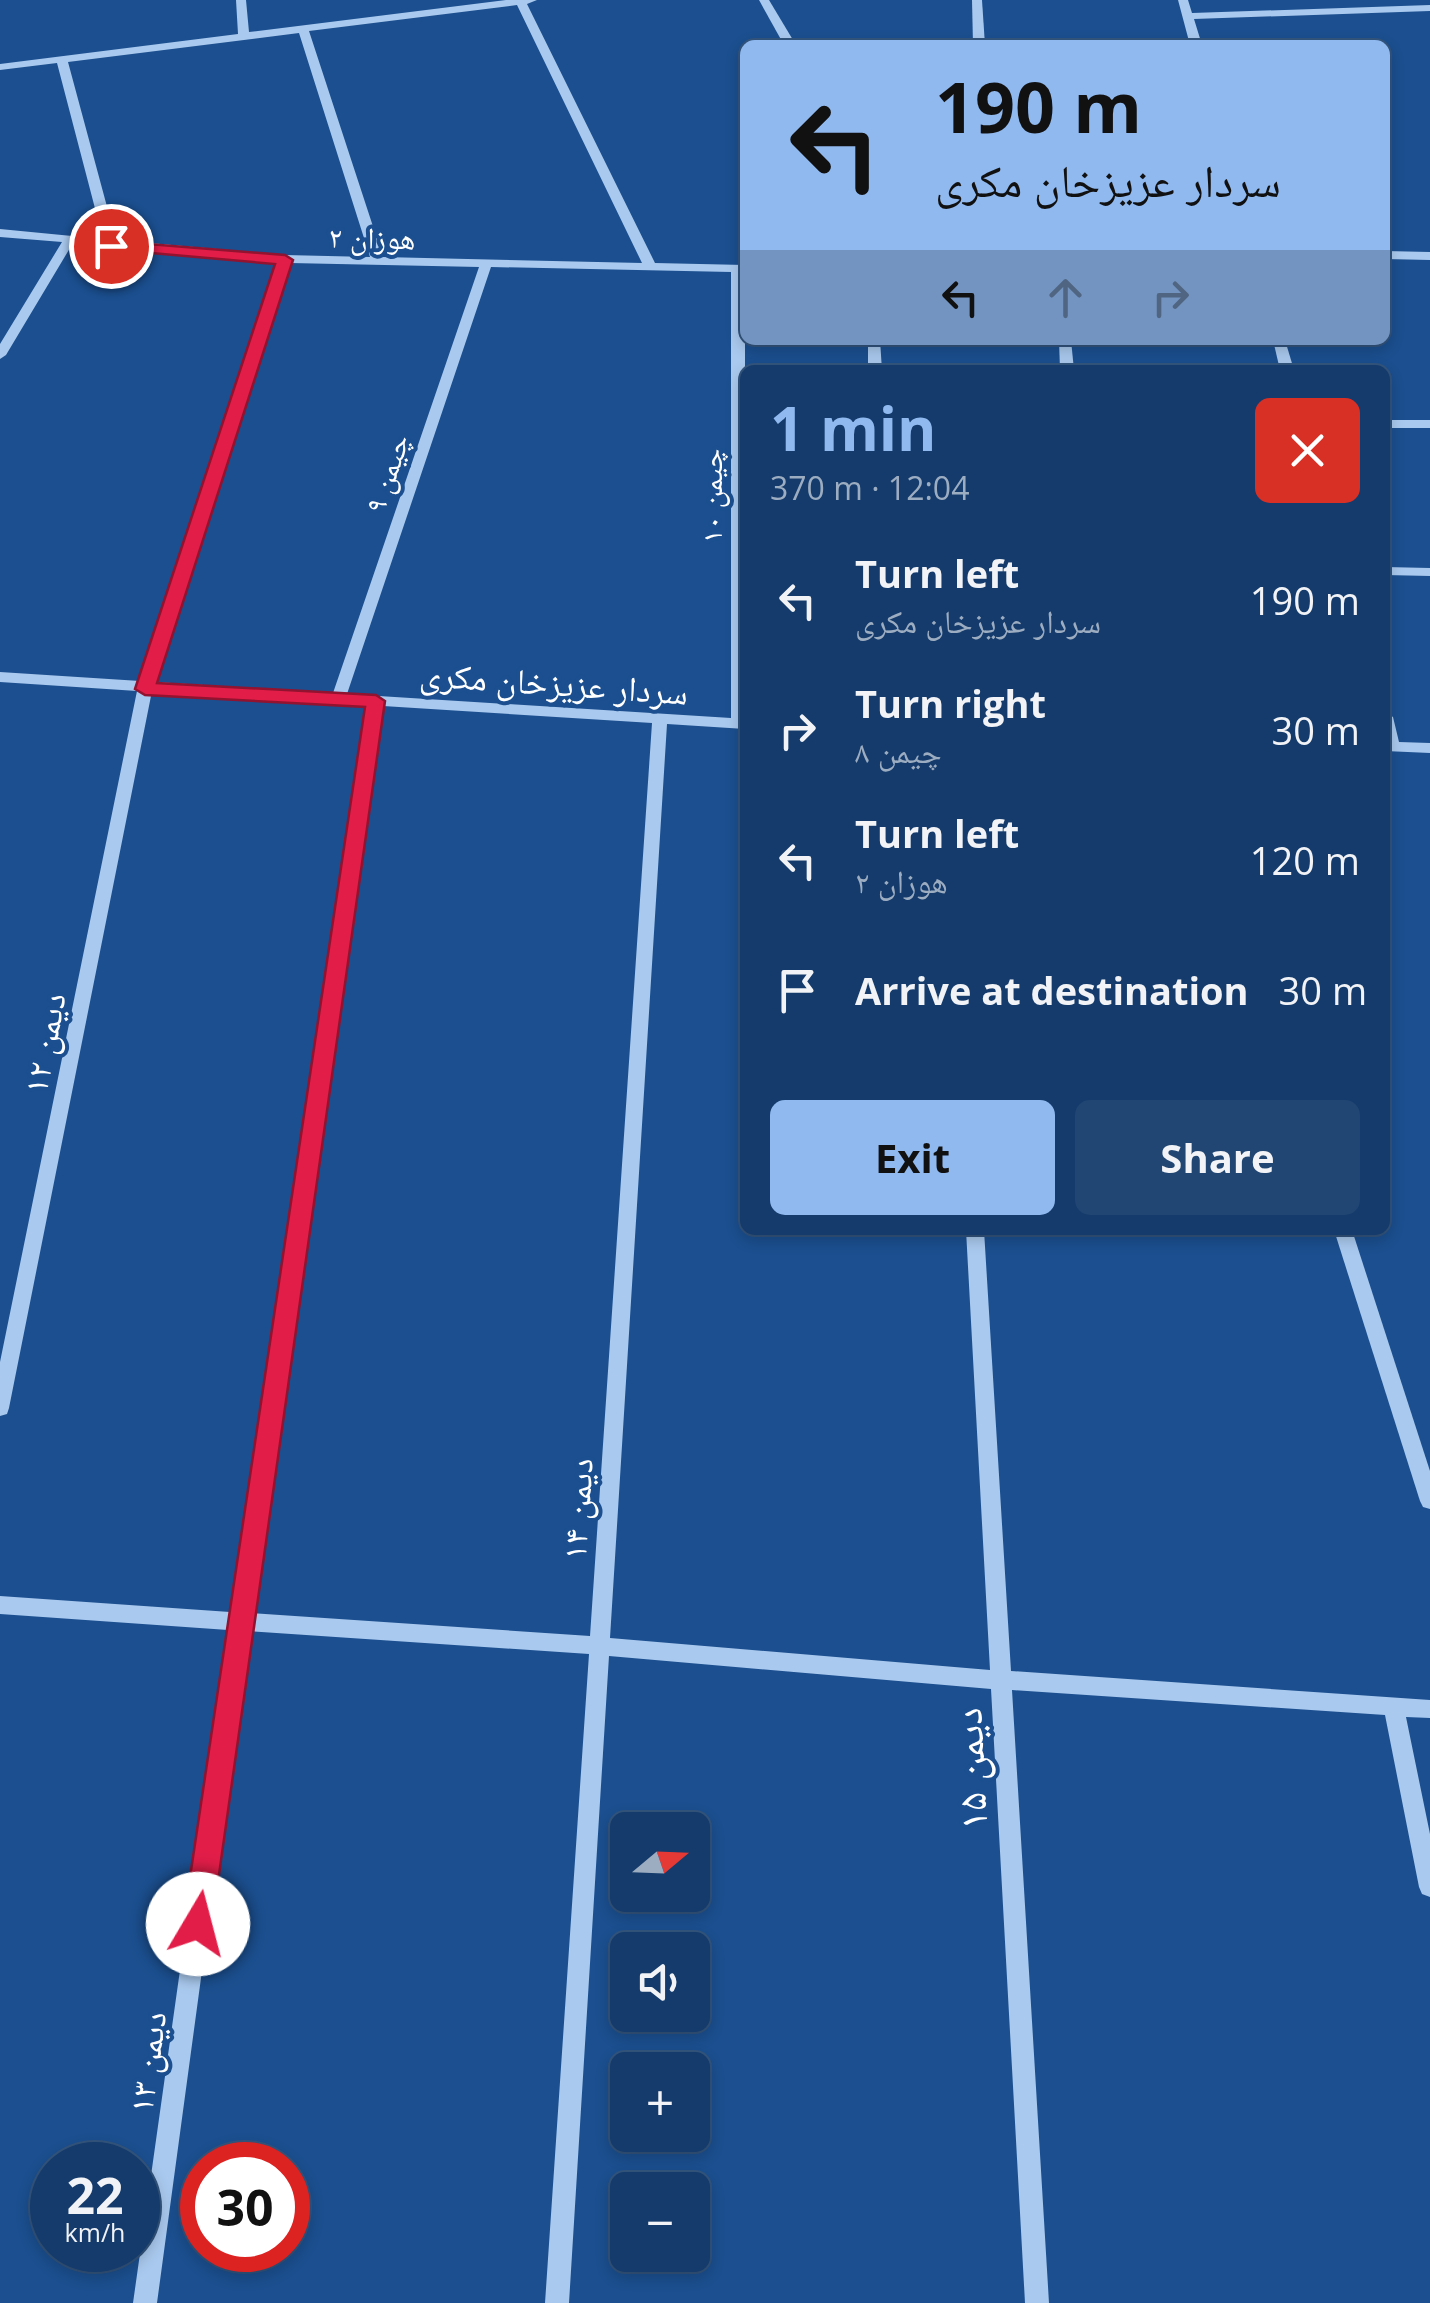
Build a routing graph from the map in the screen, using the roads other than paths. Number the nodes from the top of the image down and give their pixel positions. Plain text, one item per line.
1 (241, 0) edge
2 (764, 0) edge
3 (976, 0) edge
4 (1183, 0) edge
5 (526, 1) edge
6 (1430, 8) edge
7 (1188, 16) junction
8 (303, 29) junction
9 (244, 36) junction
10 (787, 40) edge
11 (978, 40) edge
12 (1195, 40) edge
13 (62, 59) junction
14 (0, 67) edge
15 (0, 233) edge
16 (68, 242) junction
17 (111, 246) junction
18 (1390, 255) edge
19 (1430, 256) edge
20 (285, 260) junction
21 (378, 262) junction
22 (486, 264) junction
23 (650, 268) junction
24 (740, 268) edge
25 (0, 355) edge
26 (1390, 424) edge
27 (1430, 424) edge
28 (1390, 571) edge
29 (1430, 572) edge
30 (0, 677) edge
31 (145, 689) junction
32 (338, 698) junction
33 (376, 701) junction
34 (660, 719) junction
35 (740, 724) edge
36 (1390, 746) edge
37 (1430, 748) edge
38 (975, 1235) edge
39 (1345, 1235) edge
40 (0, 1408) edge
41 (1430, 1501) edge
42 (0, 1605) edge
43 (239, 1622) junction
44 (600, 1646) junction
45 (1000, 1680) junction
46 (1394, 1707) junction
47 (1430, 1709) edge
48 (1430, 1888) edge
49 (145, 2303) edge
50 (556, 2303) edge
51 (1037, 2303) edge

1 - 9 street
2 - 10 street
3 - 11 street
4 - 7 street
5 - 8 street
5 - 23 street
6 - 7 street
7 - 12 street
8 - 9 street
8 - 21 street
9 - 13 street
13 - 14 street
13 - 17 street
15 - 16 street, هوزان ۲
16 - 17 street, هوزان ۲
16 - 25 street
17 - 20 street, هوزان ۲
18 - 19 street
20 - 21 street, هوزان ۲
20 - 31 street, دیمن ۱۲
21 - 22 street, هوزان ۲
22 - 23 street, هوزان ۲
22 - 32 street, چیمن ۹
23 - 24 street, هوزان ۲
26 - 27 street
28 - 29 street
30 - 31 street, سردار عزیزخان مکری
31 - 32 street, سردار عزیزخان مکری
31 - 40 street, دیمن ۱۲
32 - 33 street, سردار عزیزخان مکری
33 - 34 street, سردار عزیزخان مکری
33 - 43 street, دیمن ۱۳
34 - 35 street, سردار عزیزخان مکری
34 - 44 street, دیمن ۱۴
36 - 37 street
38 - 45 street, دیمن ۱۵
39 - 41 street
42 - 43 street
43 - 44 street
43 - 49 street, دیمن ۱۳
44 - 45 street
44 - 50 street, دیمن ۱۴
45 - 46 street
45 - 51 street, دیمن ۱۵
46 - 47 street
46 - 48 street

